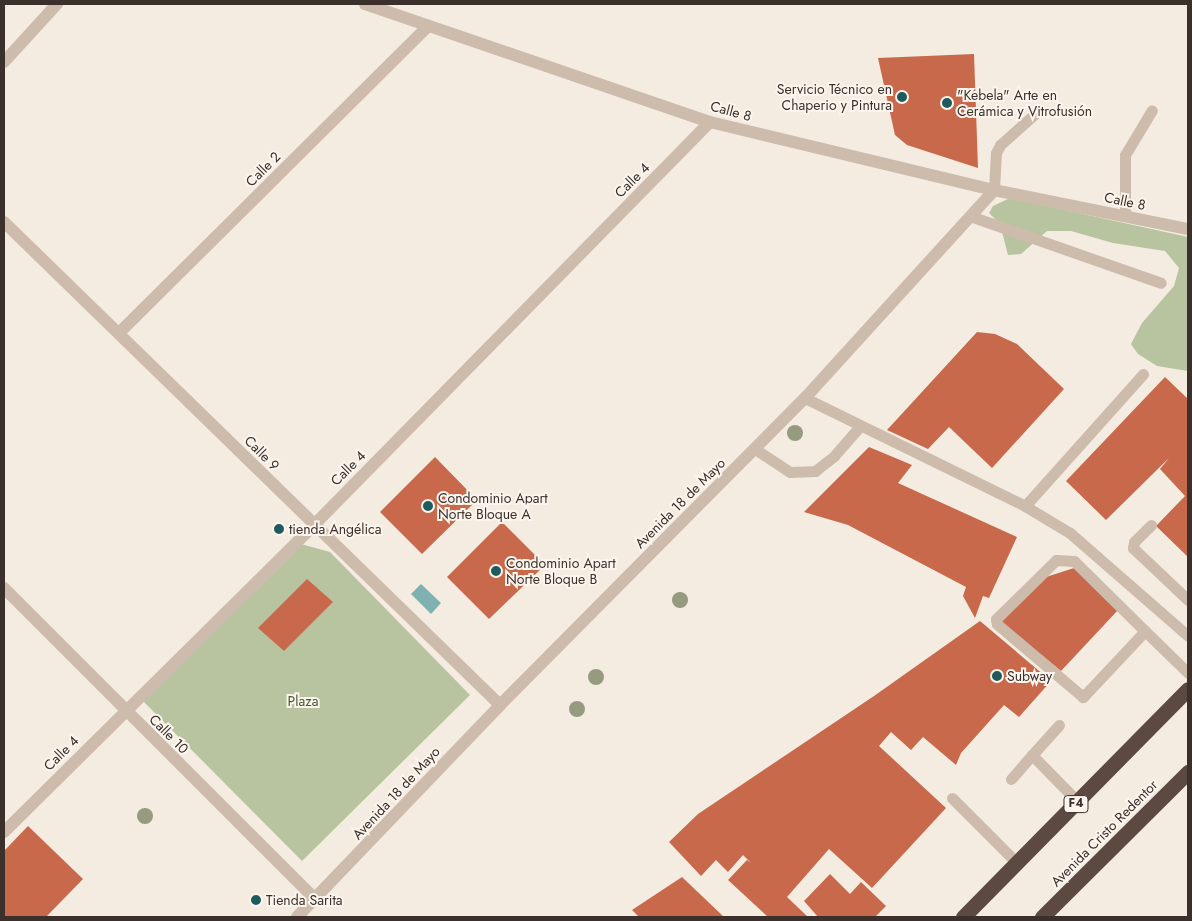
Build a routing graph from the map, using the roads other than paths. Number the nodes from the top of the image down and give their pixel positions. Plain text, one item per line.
1 (57, 4) edge
2 (365, 4) edge
3 (428, 26) junction
4 (4, 62) edge
5 (1152, 110) dead end
6 (1037, 112) dead end
7 (710, 122) junction
8 (994, 190) junction
9 (970, 216) junction
10 (1125, 216) junction
11 (4, 222) edge
12 (1188, 229) edge
13 (1161, 283) dead end
14 (120, 332) junction
15 (1143, 374) dead end
16 (805, 398) junction
17 (860, 426) junction
18 (755, 449) junction
19 (1025, 506) junction
20 (1151, 525) dead end
21 (313, 526) junction
22 (4, 588) edge
23 (1188, 600) edge
24 (1145, 631) junction
25 (1188, 636) edge
26 (1188, 674) edge
27 (1188, 689) edge
28 (500, 705) junction
29 (124, 711) junction
30 (1059, 725) dead end
31 (1032, 755) junction
32 (1188, 772) edge
33 (1011, 779) dead end
34 (952, 798) dead end
35 (1078, 802) junction
36 (4, 832) edge
37 (1017, 862) junction
38 (316, 900) junction
39 (297, 917) edge
40 (963, 917) edge
41 (1042, 917) edge

1 - 4 street
2 - 3 street, Calle 8
3 - 7 street, Calle 8
3 - 14 street, Calle 2
5 - 10 lane
6 - 8 lane
7 - 8 street, Calle 8
7 - 21 street, Calle 4
8 - 9 street, Avenida 18 de Mayo
8 - 10 street, Calle 8
9 - 13 lane
9 - 16 street, Avenida 18 de Mayo
10 - 12 street, Calle 8
11 - 14 street, Calle 9
14 - 21 street, Calle 9
15 - 19 lane
16 - 17 lane
16 - 18 street, Avenida 18 de Mayo
17 - 18 lane
17 - 19 lane
18 - 28 street, Avenida 18 de Mayo
19 - 25 lane
20 - 23 lane
21 - 28 street, Calle 9
21 - 29 street, Calle 4
22 - 29 street, Calle 10
24 - 24 lane
24 - 26 lane
27 - 35 highway, F4
28 - 38 street, Avenida 18 de Mayo
29 - 36 street, Calle 4
29 - 38 street, Calle 10
30 - 31 lane
31 - 33 lane
31 - 35 lane
32 - 41 highway, Avenida Cristo Redentor
34 - 37 lane
35 - 37 highway, F4
37 - 40 highway, F4
38 - 39 street, Avenida 18 de Mayo

